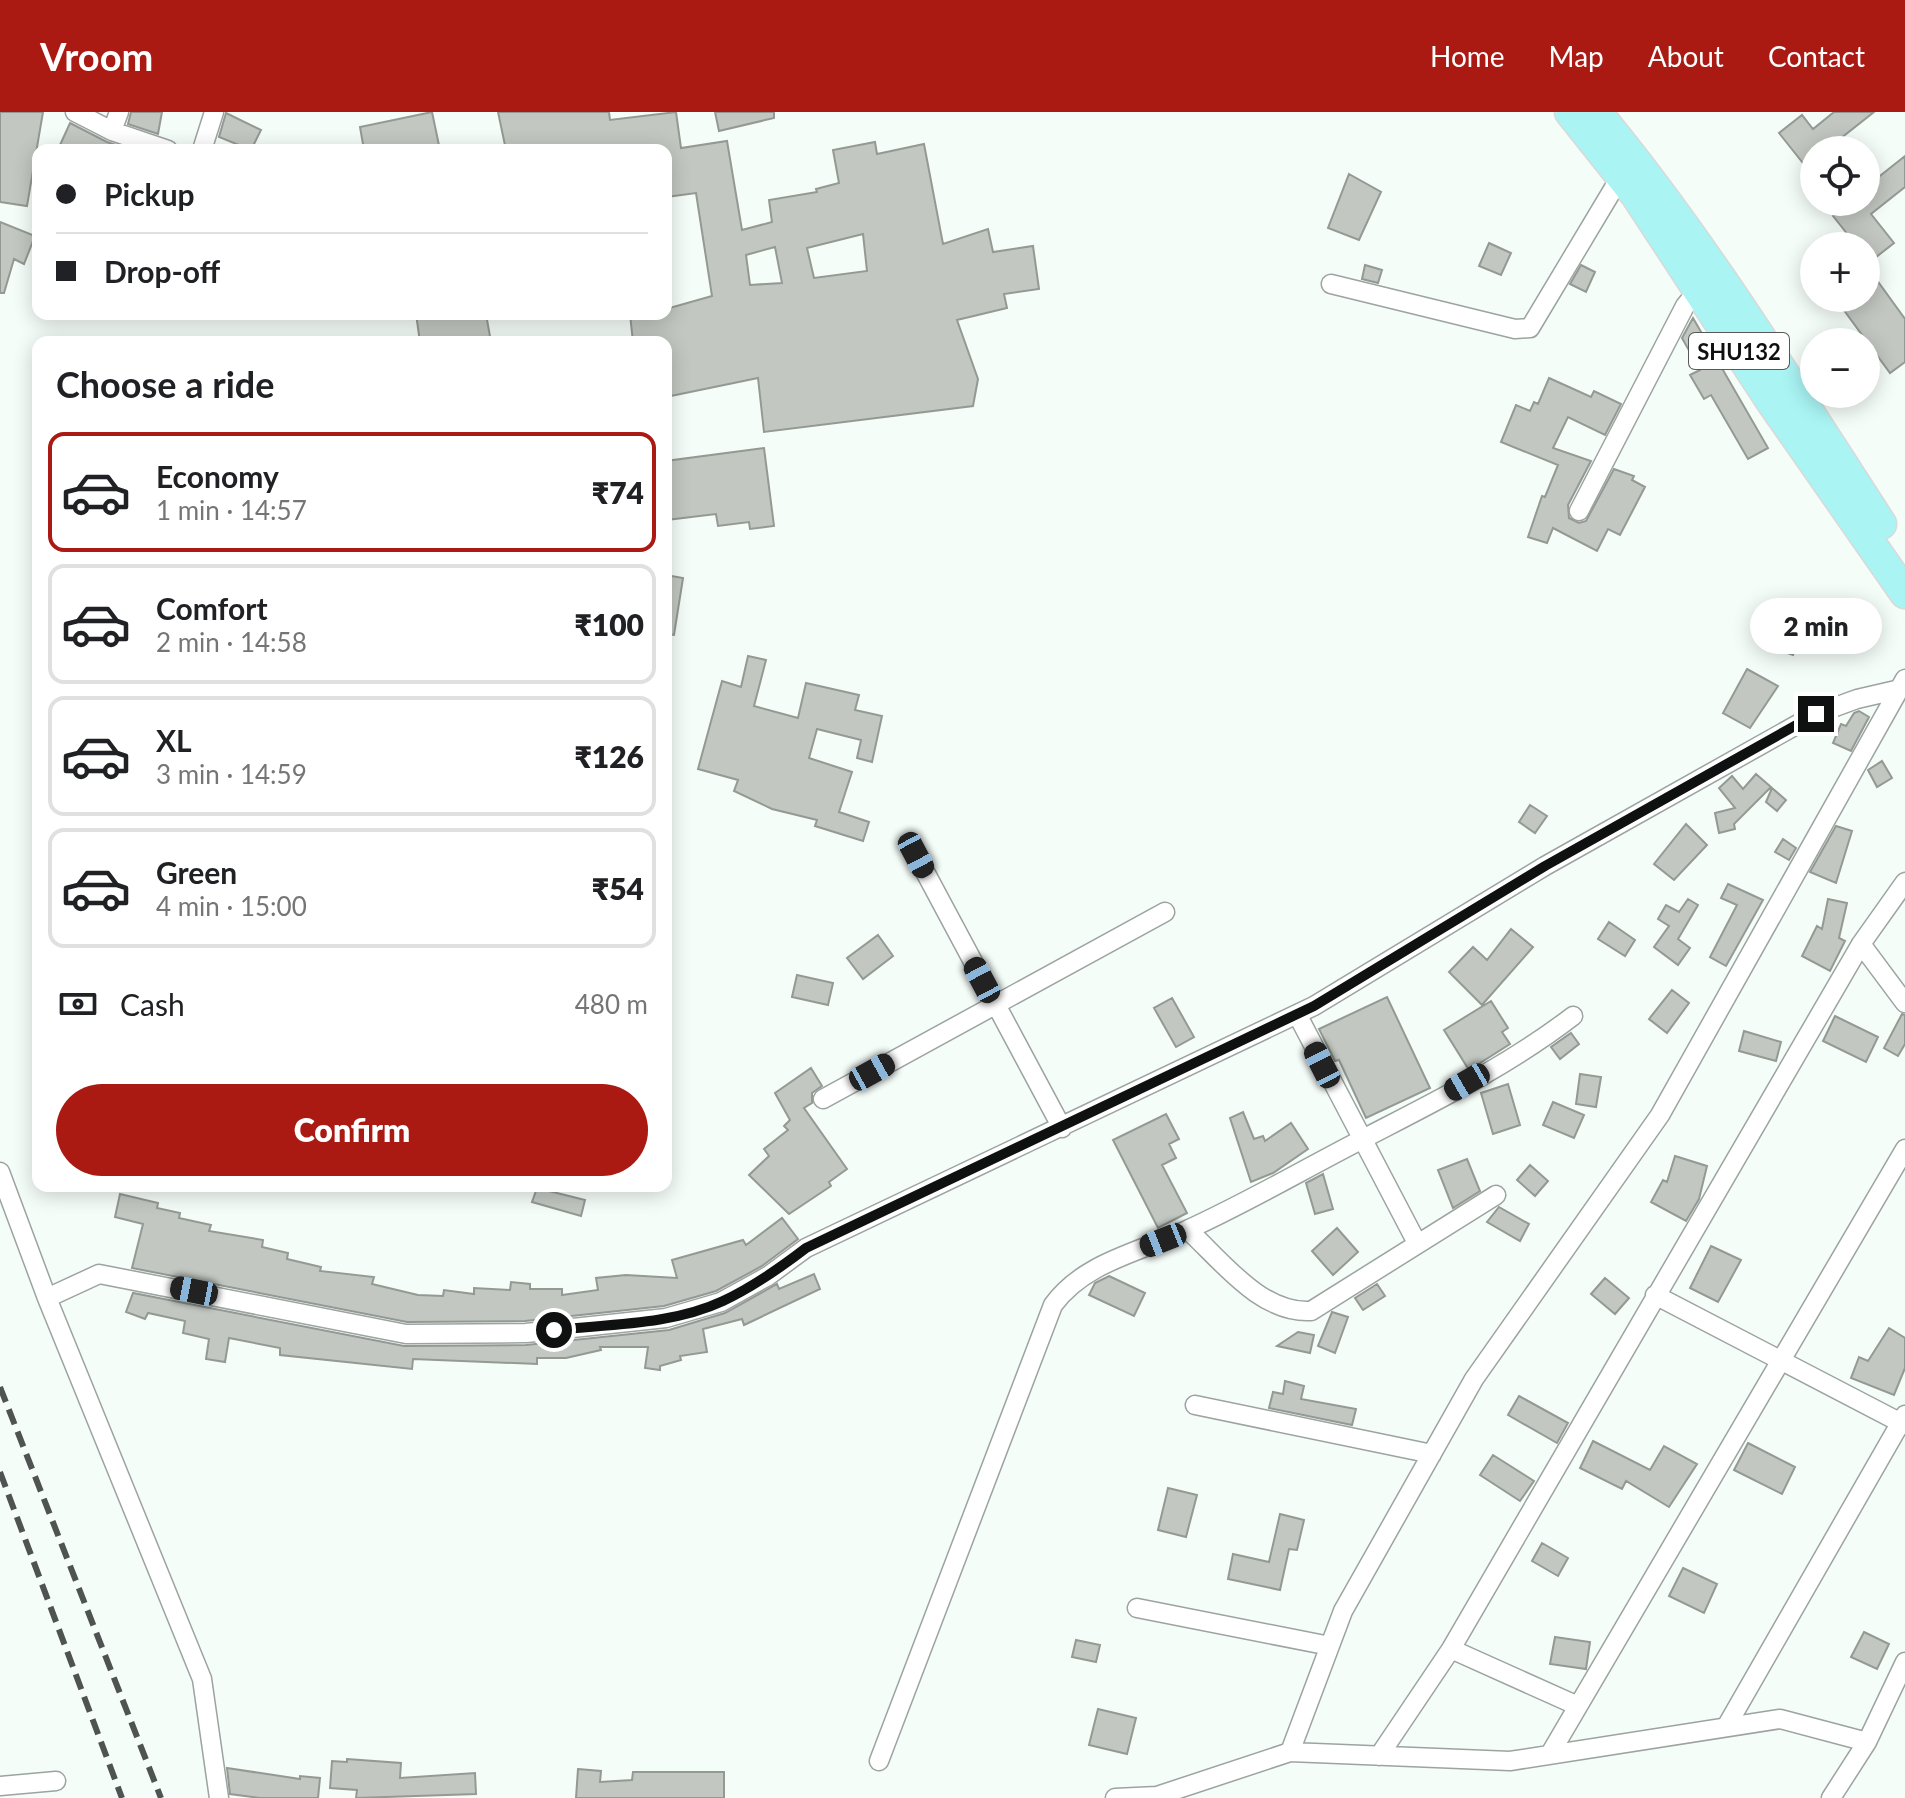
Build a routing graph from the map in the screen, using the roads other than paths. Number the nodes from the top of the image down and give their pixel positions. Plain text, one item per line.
1 (75, 112) edge
2 (119, 112) edge
3 (214, 112) edge
4 (1570, 112) edge
5 (1596, 112) edge
6 (112, 131) junction
7 (150, 144) edge
8 (204, 144) edge
9 (1621, 176) junction
10 (1708, 281) junction
11 (1331, 284) dead end
12 (1579, 511) dead end
13 (1905, 560) edge
14 (1905, 593) edge
15 (1901, 684) edge
16 (916, 855) dead end
17 (1905, 882) edge
18 (1165, 912) dead end
19 (1861, 944) junction
20 (1905, 1003) edge
21 (996, 1005) junction
22 (1297, 1014) junction
23 (1573, 1016) dead end
24 (823, 1099) dead end
25 (1062, 1128) junction
26 (1360, 1140) junction
27 (1905, 1149) edge
28 (0, 1172) edge
29 (1496, 1195) dead end
30 (1188, 1230) junction
31 (1417, 1243) junction
32 (1655, 1295) junction
33 (47, 1298) junction
34 (1781, 1361) junction
35 (1195, 1405) dead end
36 (1904, 1421) edge
37 (1432, 1454) junction
38 (1137, 1608) dead end
39 (1330, 1646) junction
40 (1451, 1649) junction
41 (1905, 1662) edge
42 (1899, 1688) edge
43 (1578, 1706) junction
44 (1726, 1727) junction
45 (1867, 1742) junction
46 (1290, 1752) junction
47 (1550, 1754) junction
48 (1379, 1756) junction
49 (879, 1761) dead end
50 (56, 1781) dead end
51 (0, 1786) edge
52 (219, 1798) edge
53 (1115, 1798) edge
54 (1831, 1798) edge

1 - 6 street
2 - 6 street
3 - 8 street
4 - 9 main road, SHU132
5 - 10 main road, SHU132
6 - 7 street
9 - 10 main road, SHU132
9 - 11 street
10 - 12 street
10 - 13 main road, SHU132
10 - 14 main road, SHU132
15 - 22 street
15 - 37 street
16 - 21 street
17 - 19 street
18 - 21 street
19 - 20 street
19 - 32 street
21 - 24 street
21 - 25 street
22 - 25 street
22 - 26 street
23 - 26 street
25 - 33 street
26 - 30 street
26 - 31 street
27 - 34 street
28 - 33 street
29 - 31 street
30 - 31 street
30 - 49 street
32 - 34 street
32 - 40 street
33 - 52 street
34 - 36 street
34 - 43 street
35 - 37 street
36 - 44 street
37 - 39 street
38 - 39 street
39 - 46 street
40 - 43 street
40 - 48 street
41 - 42 street
42 - 45 street
43 - 47 street
44 - 45 street
44 - 47 street
45 - 54 street
46 - 48 street
46 - 53 street
47 - 48 street
50 - 51 street

